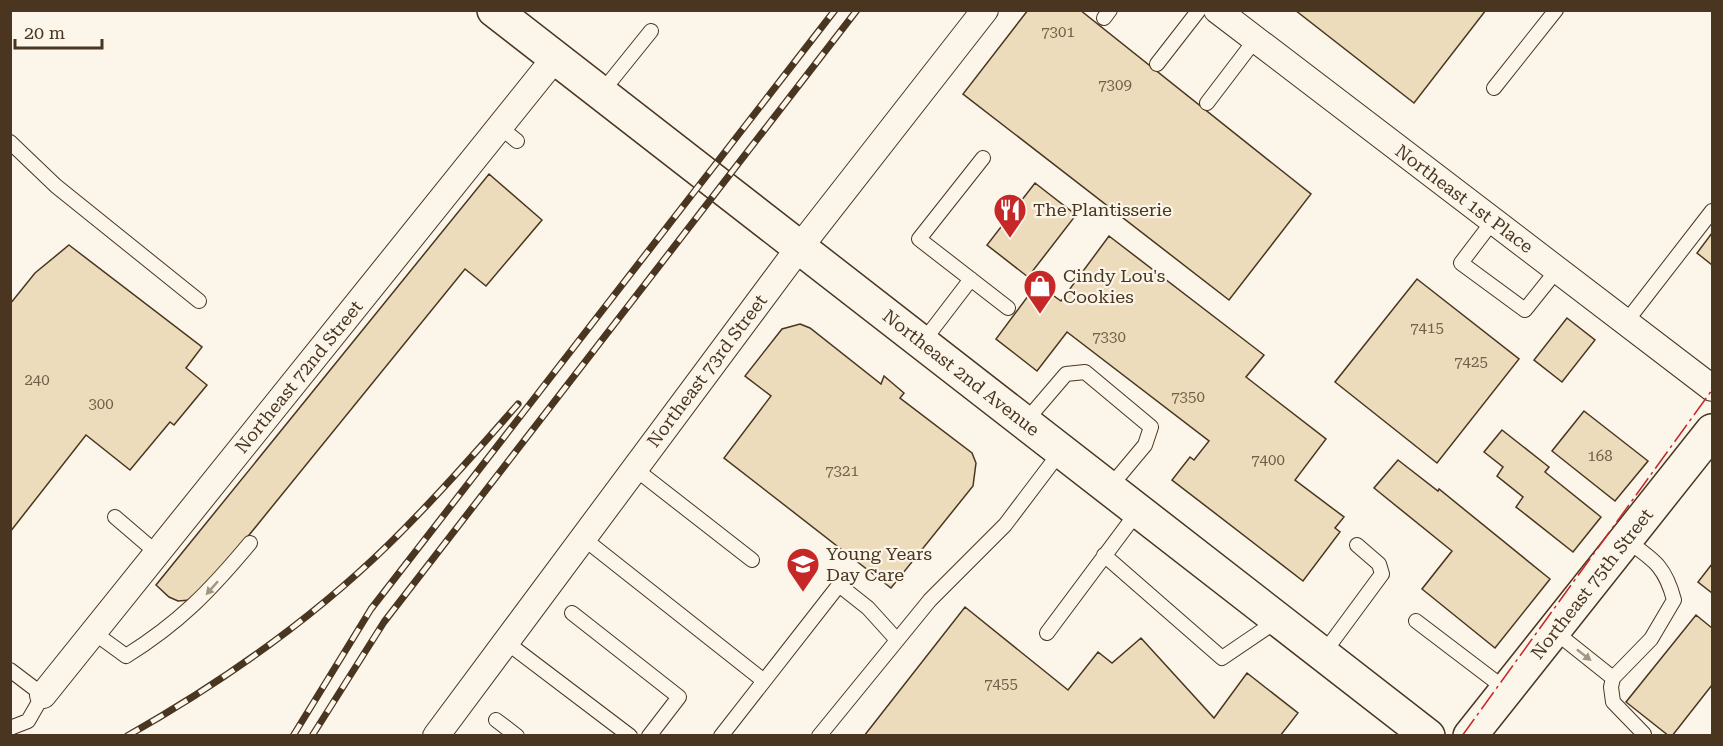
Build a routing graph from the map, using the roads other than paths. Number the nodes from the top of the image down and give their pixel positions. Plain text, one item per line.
1 (494, 10) edge
2 (985, 10) edge
3 (1199, 10) edge
4 (1217, 10) edge
5 (1556, 10) edge
6 (651, 32) dead end
7 (1255, 40) junction
8 (555, 58) junction
9 (1157, 64) dead end
10 (1494, 88) dead end
11 (601, 93) junction
12 (1207, 103) dead end
13 (10, 142) edge
14 (983, 158) dead end
15 (1713, 211) edge
16 (1493, 221) junction
17 (799, 248) junction
18 (1557, 270) junction
19 (971, 279) junction
20 (199, 301) dead end
21 (1008, 308) dead end
22 (1626, 322) junction
23 (922, 343) junction
24 (1713, 388) edge
25 (1024, 423) junction
26 (1708, 447) edge
27 (1061, 451) junction
28 (634, 468) junction
29 (1109, 488) junction
30 (1138, 511) junction
31 (115, 517) dead end
32 (583, 538) junction
33 (1626, 540) junction
34 (250, 543) dead end
35 (1357, 545) dead end
36 (157, 553) junction
37 (1104, 555) junction
38 (752, 560) dead end
39 (572, 612) dead end
40 (1278, 620) junction
41 (1416, 621) dead end
42 (93, 632) junction
43 (1554, 632) junction
44 (1047, 633) dead end
45 (897, 639) junction
46 (506, 642) junction
47 (1323, 654) junction
48 (10, 670) edge
49 (1613, 678) junction
50 (764, 681) junction
51 (1508, 691) junction
52 (43, 695) junction
53 (496, 720) dead end
54 (10, 728) edge
55 (1644, 734) dead end
56 (436, 735) edge
57 (517, 735) edge
58 (630, 735) edge
59 (649, 735) edge
60 (721, 735) edge
61 (819, 735) edge
62 (1428, 735) edge
63 (1470, 735) edge

1 - 8 main road, Northeast 2nd Avenue
2 - 17 street, Northeast 73rd Street
3 - 9 lane
4 - 7 street, Northeast 1st Place
5 - 10 lane
6 - 11 lane
7 - 12 lane
7 - 16 street, Northeast 1st Place
8 - 11 main road, Northeast 2nd Avenue
8 - 36 street, Northeast 72nd Street
11 - 17 main road, Northeast 2nd Avenue
13 - 20 lane
14 - 19 lane
15 - 22 lane
16 - 18 street, Northeast 1st Place
16 - 18 lane
17 - 23 main road, Northeast 2nd Avenue
17 - 28 street, Northeast 73rd Street
18 - 22 street, Northeast 1st Place
19 - 21 lane
19 - 23 lane
22 - 24 street, Northeast 1st Place
23 - 25 main road, Northeast 2nd Avenue
25 - 27 main road, Northeast 2nd Avenue
25 - 29 lane
26 - 33 main road, Northeast 75th Street
27 - 29 main road, Northeast 2nd Avenue
27 - 45 lane
28 - 32 street, Northeast 73rd Street
28 - 38 lane
29 - 30 main road, Northeast 2nd Avenue
30 - 37 lane
30 - 40 main road, Northeast 2nd Avenue
31 - 36 lane
32 - 46 street, Northeast 73rd Street
32 - 50 lane
33 - 43 main road, Northeast 75th Street
33 - 49 lane
34 -> 42 lane
35 - 47 lane
36 - 42 street, Northeast 72nd Street
37 - 40 lane
37 - 44 lane
39 - 59 lane
40 - 47 main road, Northeast 2nd Avenue
41 - 51 lane
42 - 52 street, Northeast 72nd Street
43 -> 49 lane
43 - 51 main road, Northeast 75th Street
45 - 50 lane
45 - 61 lane
46 - 56 street, Northeast 73rd Street
46 - 58 lane
47 - 62 main road, Northeast 2nd Avenue
48 - 52 lane
49 - 55 lane
50 - 60 lane
51 - 63 main road, Northeast 75th Street
52 - 54 lane
53 - 57 lane

